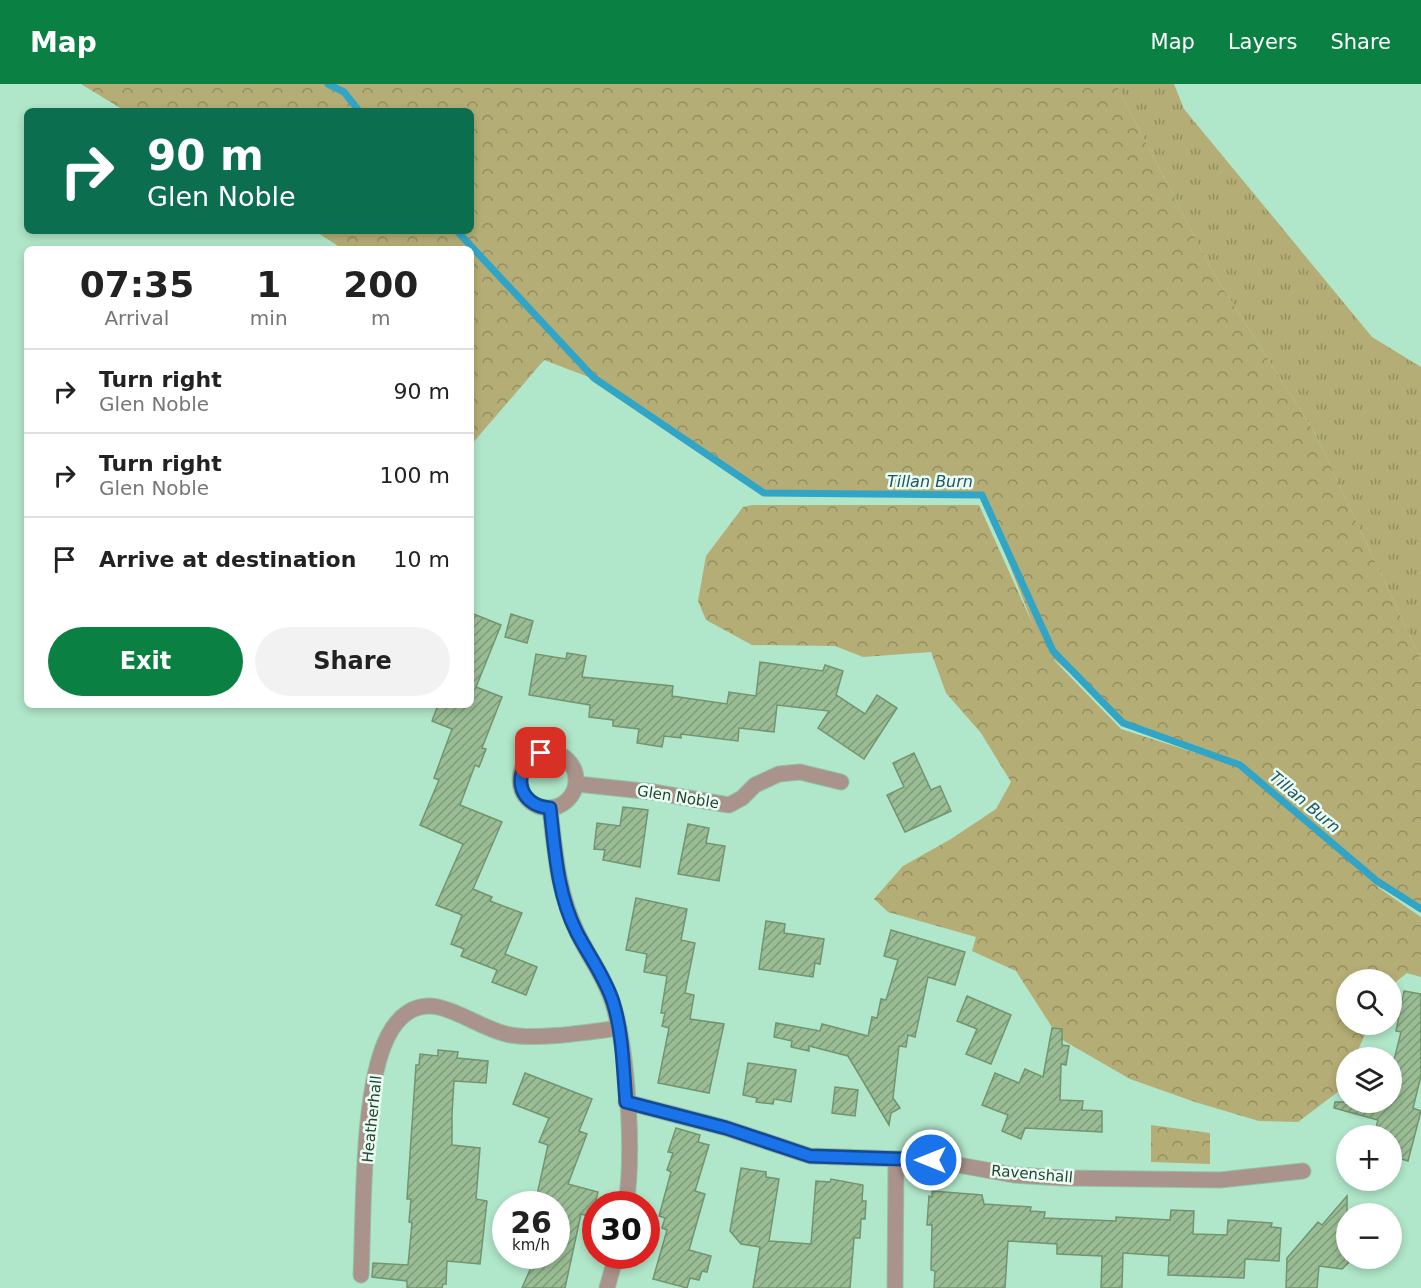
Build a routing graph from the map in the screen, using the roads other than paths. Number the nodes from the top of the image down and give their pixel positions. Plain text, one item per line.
1 (841, 782) dead end
2 (577, 784) junction
3 (550, 808) junction
4 (619, 1028) junction
5 (626, 1102) junction
6 (896, 1160) junction
7 (1303, 1171) dead end
8 (627, 1191) edge
9 (612, 1269) edge
10 (361, 1275) dead end
11 (607, 1288) edge
12 (895, 1288) edge

1 - 2 street, Glen Noble
2 - 3 street
2 - 3 street
3 - 4 street
4 - 5 street
4 - 10 street, Heatherhall
5 - 6 street, Ravenshall
5 - 8 street
6 - 7 street, Ravenshall
6 - 12 street
9 - 11 street

